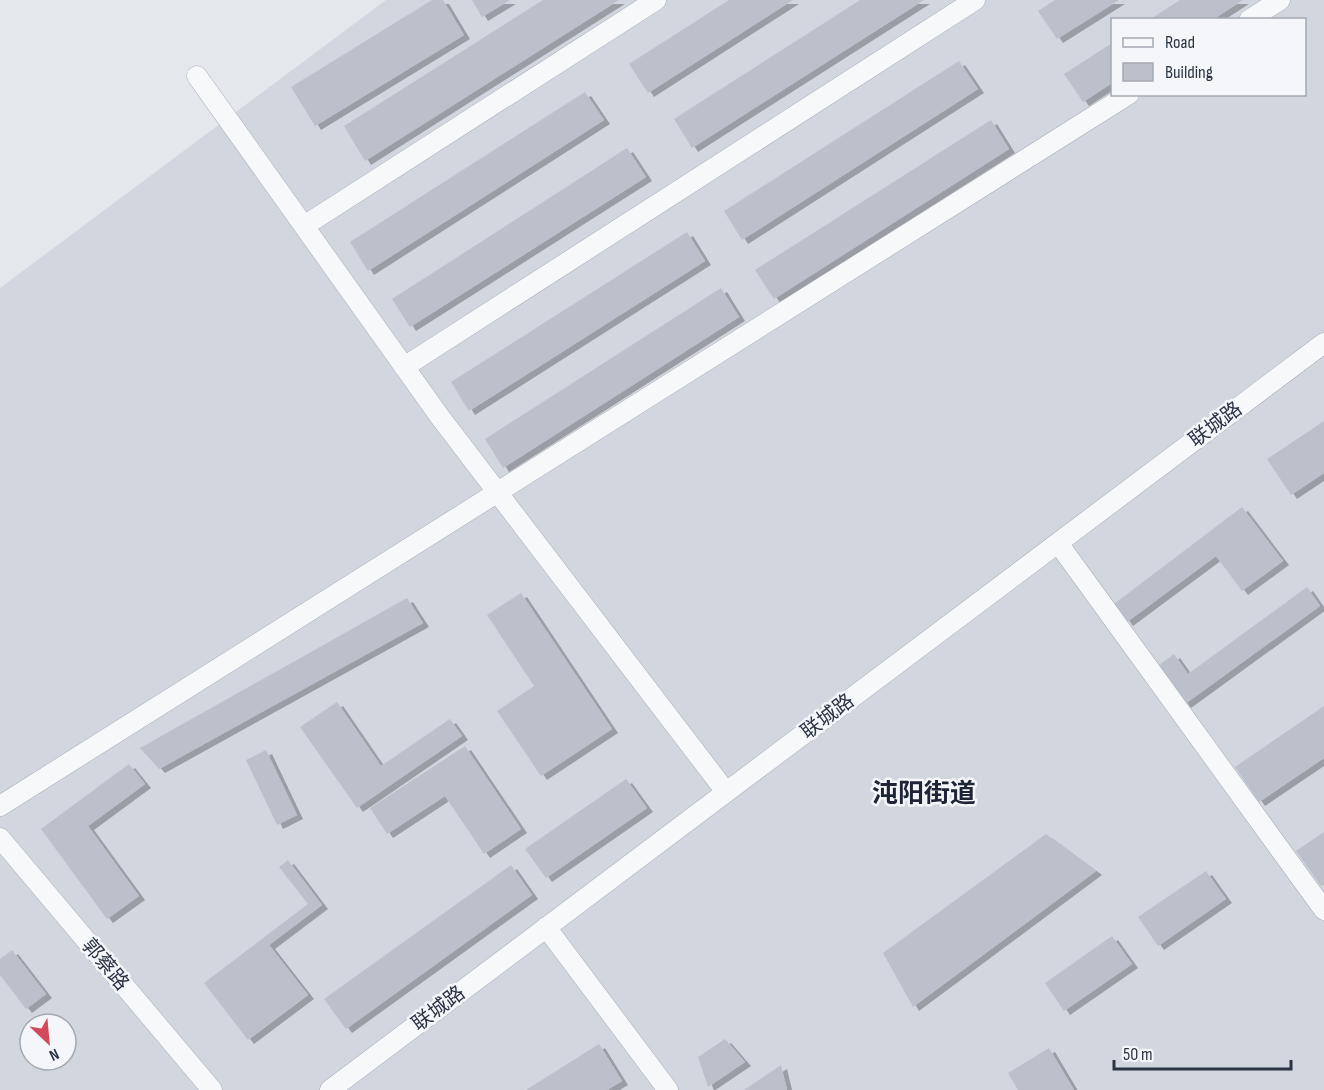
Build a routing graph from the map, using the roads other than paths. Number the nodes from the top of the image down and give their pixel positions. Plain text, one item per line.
1 (656, 0) edge
2 (975, 0) edge
3 (1280, 0) edge
4 (1252, 18) edge
5 (197, 76) dead end
6 (1126, 96) edge
7 (304, 226) junction
8 (1324, 342) edge
9 (404, 367) junction
10 (497, 492) junction
11 (1058, 543) junction
12 (726, 792) junction
13 (0, 806) edge
14 (0, 838) edge
15 (1324, 910) edge
16 (546, 927) junction
17 (212, 1090) edge
18 (330, 1090) edge
19 (668, 1090) edge

1 - 7 street
2 - 9 street
3 - 4 street
5 - 7 street
6 - 10 street
7 - 9 street
8 - 11 street, 联城路
9 - 10 street
10 - 12 street
10 - 13 street
11 - 12 street, 联城路
11 - 15 street
12 - 16 street, 联城路
14 - 17 street, 郭蔡路
16 - 18 street, 联城路
16 - 19 street

